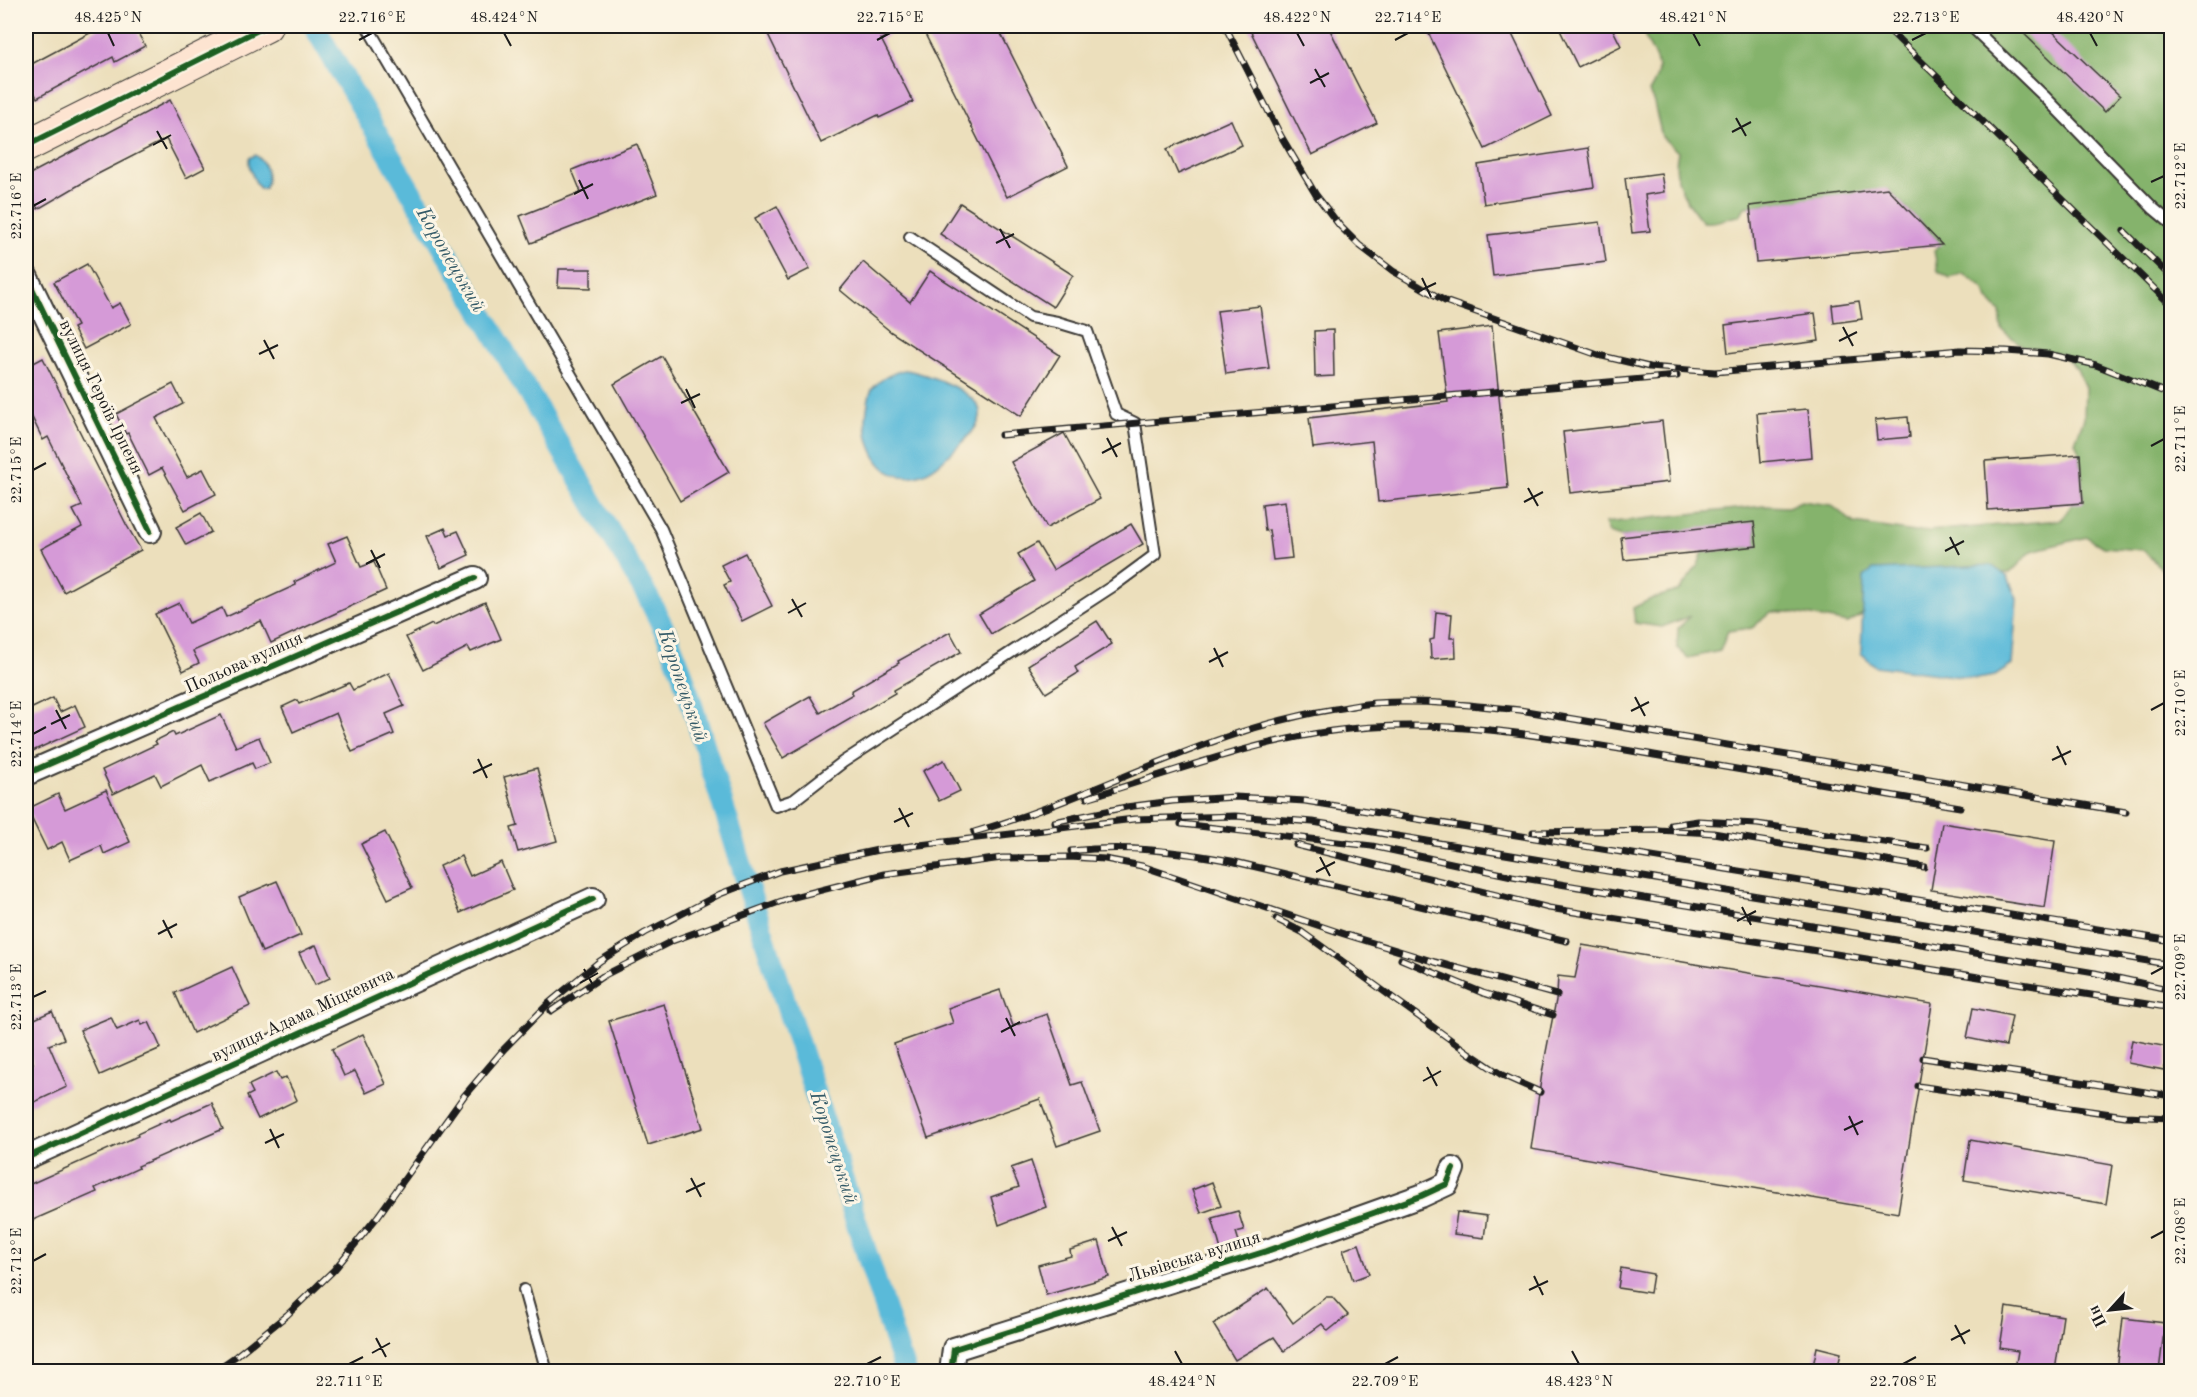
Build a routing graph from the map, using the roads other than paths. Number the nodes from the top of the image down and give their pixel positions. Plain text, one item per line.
1 (266, 26) edge
2 (367, 26) edge
3 (1971, 26) edge
4 (26, 146) edge
5 (2172, 224) edge
6 (910, 237) dead end
7 (26, 276) edge
8 (150, 531) dead end
9 (475, 578) dead end
10 (26, 774) edge
11 (593, 899) dead end
12 (26, 1158) edge
13 (1452, 1169) dead end
14 (524, 1290) dead end
15 (547, 1371) edge
16 (951, 1371) edge

1 - 4 street
2 - 6 lane
3 - 5 lane
7 - 8 street, вулиця Героїв Ірпеня
9 - 10 street, Польова вулиця
11 - 12 street, вулиця Адама Міцкевича
13 - 16 street, Львівська вулиця
14 - 15 lane

